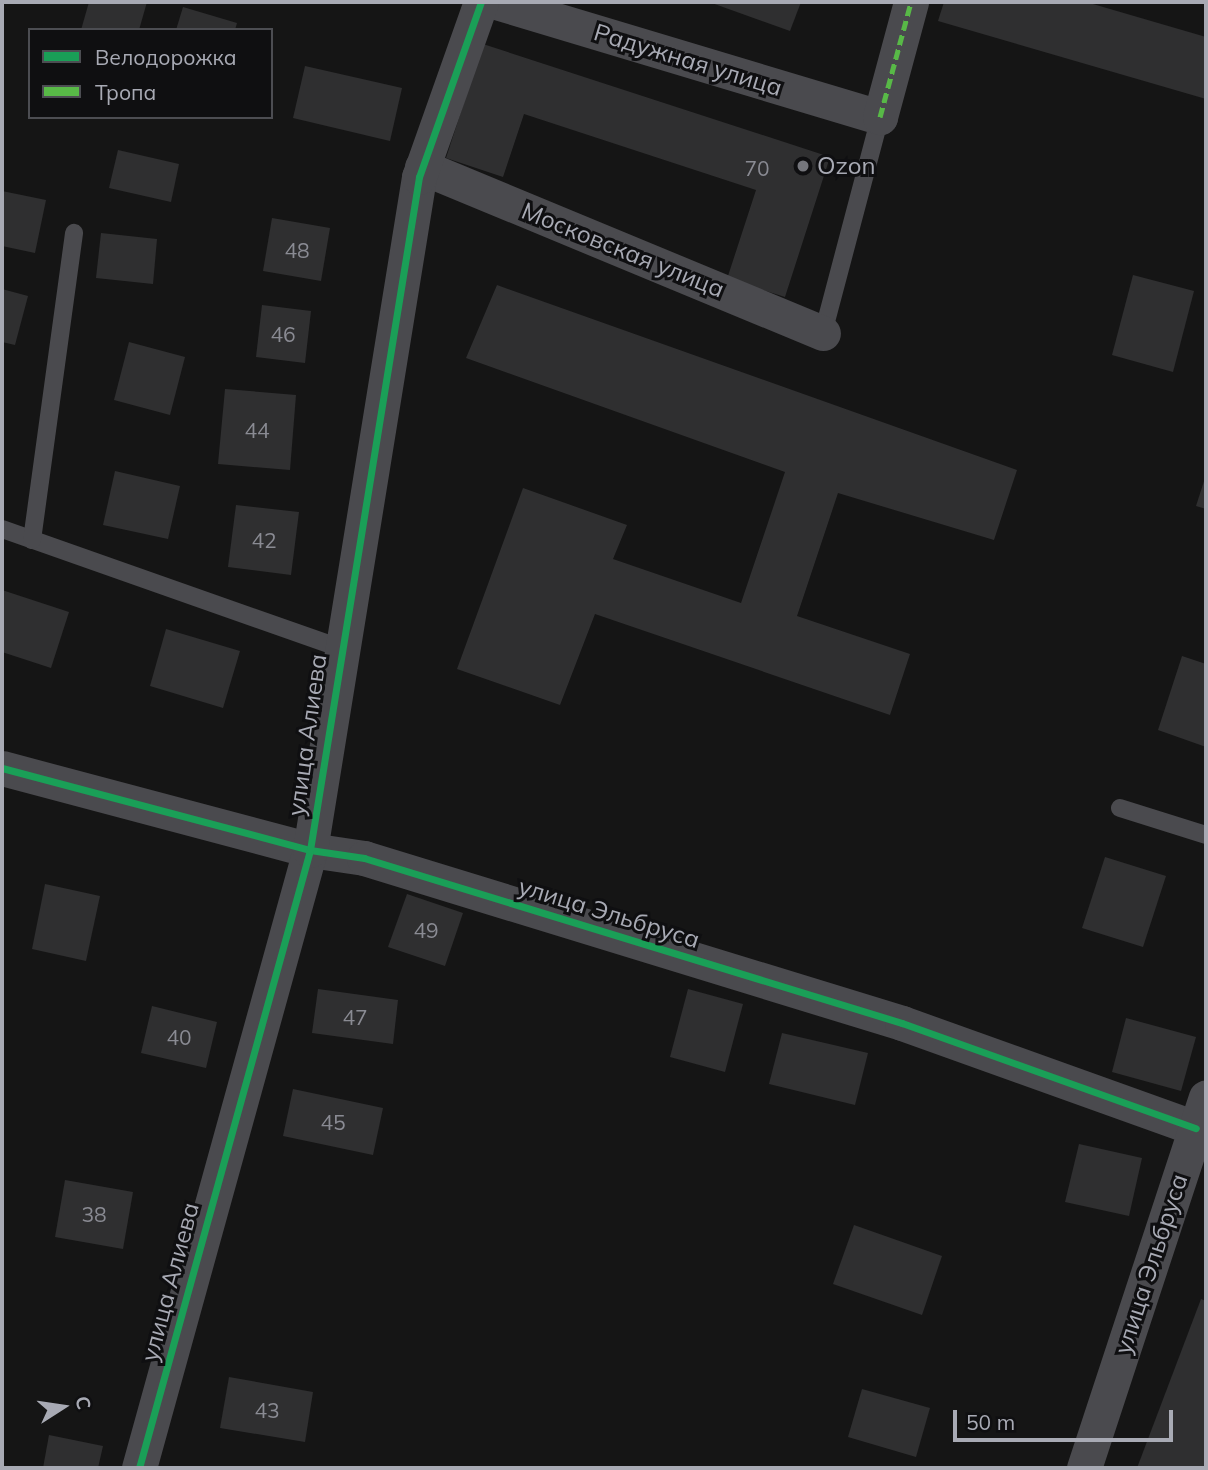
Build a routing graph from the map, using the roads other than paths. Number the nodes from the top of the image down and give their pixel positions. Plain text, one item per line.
1 (481, 2) edge
2 (496, 2) edge
3 (911, 2) edge
4 (880, 117) junction
5 (422, 167) junction
6 (74, 233) dead end
7 (823, 332) joint
8 (2, 529) edge
9 (32, 540) junction
10 (339, 648) junction
11 (2, 768) edge
12 (1119, 808) dead end
13 (1206, 835) edge
14 (310, 850) junction
15 (1201, 1113) edge
16 (139, 1468) edge
17 (1084, 1468) edge

1 - 5 street, улица Алиева
2 - 4 street, Радужная улица
3 - 4 street
4 - 7 lane
5 - 7 street, Московская улица
5 - 10 street, улица Алиева
6 - 9 lane
8 - 9 lane
9 - 10 lane
10 - 14 street, улица Алиева
11 - 14 street, улица Эльбруса
12 - 13 lane
14 - 15 street, улица Эльбруса
14 - 16 street, улица Алиева
15 - 17 street, улица Эльбруса

